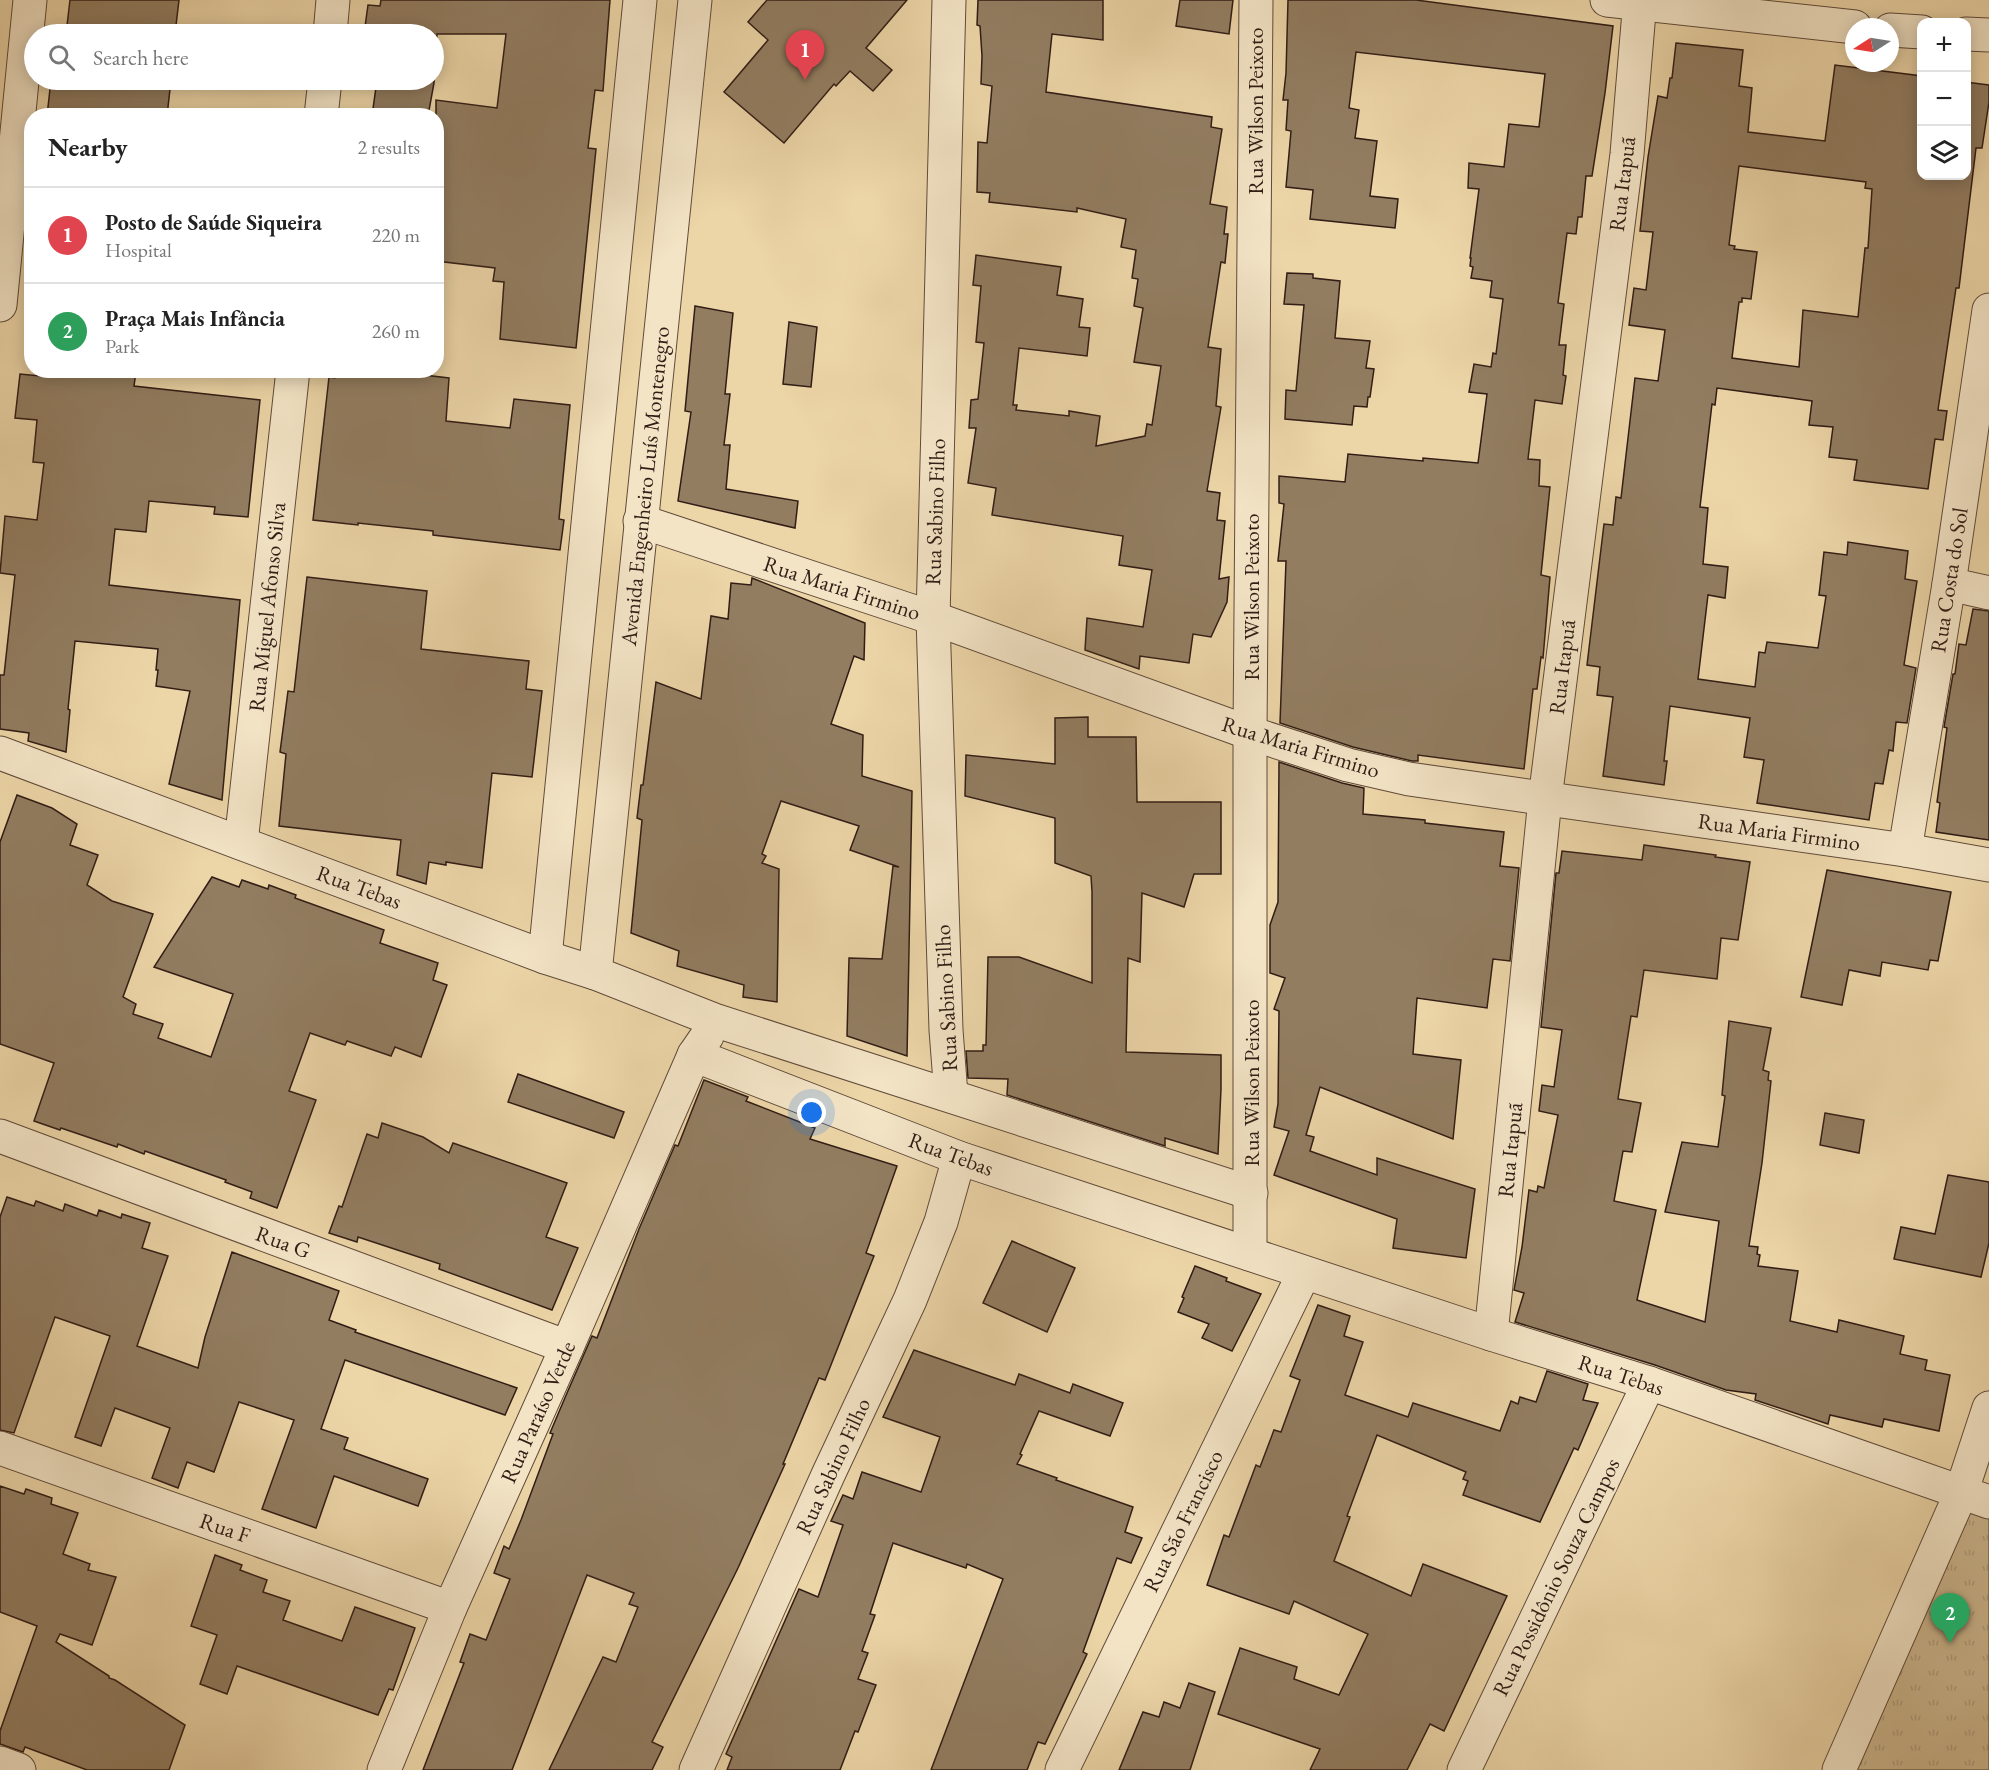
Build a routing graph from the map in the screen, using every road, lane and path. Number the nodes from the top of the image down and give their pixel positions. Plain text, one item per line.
1 (30, 0) edge
2 (333, 0) edge
3 (640, 0) edge
4 (695, 0) edge
5 (949, 0) edge
6 (1256, 0) edge
7 (1607, 0) edge
8 (1640, 2) edge
9 (28, 24) edge
10 (331, 24) edge
11 (1845, 26) edge
12 (1899, 31) edge
13 (1917, 32) edge
14 (1971, 34) edge
15 (1989, 35) edge
16 (24, 61) edge
17 (324, 90) edge
18 (322, 108) edge
19 (618, 240) junction
20 (670, 244) junction
21 (0, 305) edge
22 (1989, 310) edge
23 (292, 378) edge
24 (640, 521) junction
25 (1949, 584) junction
26 (1989, 593) edge
27 (933, 618) junction
28 (1250, 733) junction
29 (0, 753) edge
30 (1545, 799) junction
31 (241, 843) junction
32 (1905, 850) junction
33 (1989, 865) edge
34 (544, 957) junction
35 (595, 973) junction
36 (717, 1021) junction
37 (694, 1055) junction
38 (951, 1095) junction
39 (0, 1136) edge
40 (959, 1158) junction
41 (1251, 1193) junction
42 (1250, 1254) junction
43 (1304, 1273) junction
44 (1491, 1334) junction
45 (567, 1347) junction
46 (1649, 1383) junction
47 (1989, 1408) edge
48 (0, 1448) edge
49 (1975, 1498) edge
50 (450, 1608) junction
51 (0, 1763) edge
52 (19, 1770) edge
53 (384, 1770) edge
54 (696, 1770) edge
55 (1062, 1770) edge
56 (1464, 1770) edge
57 (1839, 1770) edge

1 - 9 street
2 - 10 street
3 - 19 street
4 - 20 street, Avenida Engenheiro Luís Montenegro
5 - 27 street, Rua Sabino Filho
6 - 28 street, Rua Wilson Peixoto
7 - 8 street
8 - 11 street
8 - 30 street, Rua Itapuã
12 - 13 street
14 - 15 street
16 - 21 street
17 - 18 street
19 - 20 street
19 - 34 street
20 - 24 street, Avenida Engenheiro Luís Montenegro
22 - 25 street, Rua Costa do Sol
23 - 31 street, Rua Miguel Afonso Silva
24 - 27 street, Rua Maria Firmino
24 - 35 street, Avenida Engenheiro Luís Montenegro
25 - 26 street
25 - 32 street, Rua Costa do Sol
27 - 28 street, Rua Maria Firmino
27 - 38 street, Rua Sabino Filho
28 - 30 street, Rua Maria Firmino
28 - 41 street, Rua Wilson Peixoto
29 - 31 street, Rua Tebas
30 - 32 street, Rua Maria Firmino
30 - 44 street, Rua Itapuã
31 - 34 street, Rua Tebas
32 - 33 street, Rua Maria Firmino
34 - 35 street, Rua Tebas
35 - 36 street, Rua Tebas
36 - 37 street
36 - 38 street, Rua Tebas
37 - 40 street, Rua Tebas
37 - 45 street, Rua Paraíso Verde
38 - 41 street, Rua Tebas
39 - 45 street, Rua G
40 - 42 street, Rua Tebas
40 - 54 street, Rua Sabino Filho
41 - 42 street
42 - 43 street, Rua Tebas
43 - 44 street, Rua Tebas
43 - 55 street, Rua São Francisco
44 - 46 street, Rua Tebas
45 - 50 street, Rua Paraíso Verde
46 - 49 street, Rua Tebas
46 - 56 street, Rua Possidônio Souza Campos
47 - 49 street
48 - 50 street, Rua F
49 - 57 street
50 - 53 street, Rua Paraíso Verde
51 - 52 street

